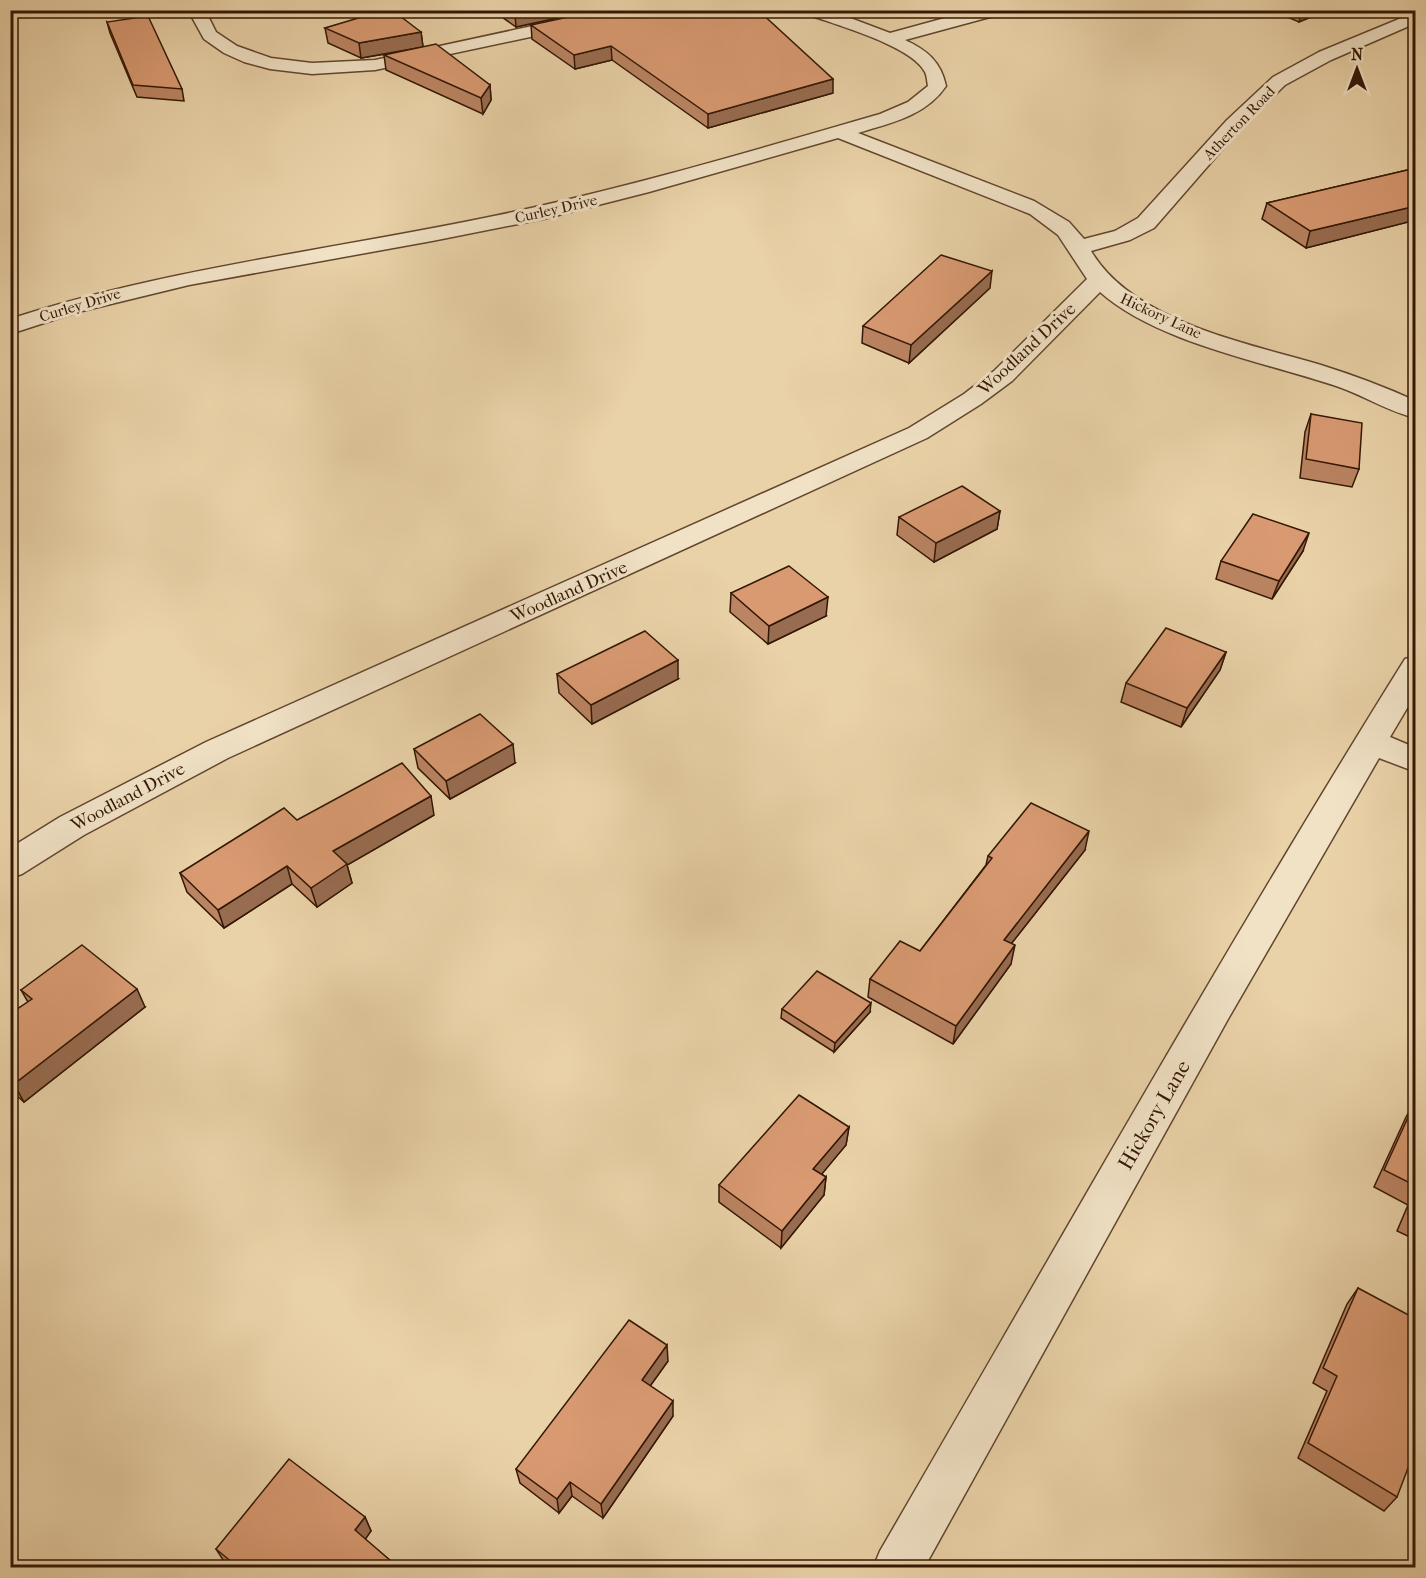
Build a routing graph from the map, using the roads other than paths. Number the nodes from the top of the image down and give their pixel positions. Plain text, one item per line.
1 (196, 10) edge
2 (633, 10) edge
3 (813, 10) edge
4 (996, 10) edge
5 (1416, 17) edge
6 (888, 39) junction
7 (838, 132) junction
8 (1079, 247) junction
9 (1099, 279) junction
10 (10, 327) edge
11 (1416, 411) edge
12 (1416, 666) edge
13 (1370, 741) junction
14 (1416, 760) edge
15 (10, 866) edge
16 (897, 1568) edge

1 - 2 street
3 - 6 street, Curley Drive
4 - 6 street
5 - 8 street, Atherton Road
6 - 7 street, Curley Drive
7 - 8 street, Hickory Lane
7 - 10 street, Curley Drive
8 - 9 street, Hickory Lane
9 - 11 street, Hickory Lane
9 - 15 street, Woodland Drive
12 - 13 street, Hickory Lane
13 - 14 street
13 - 16 street, Hickory Lane

